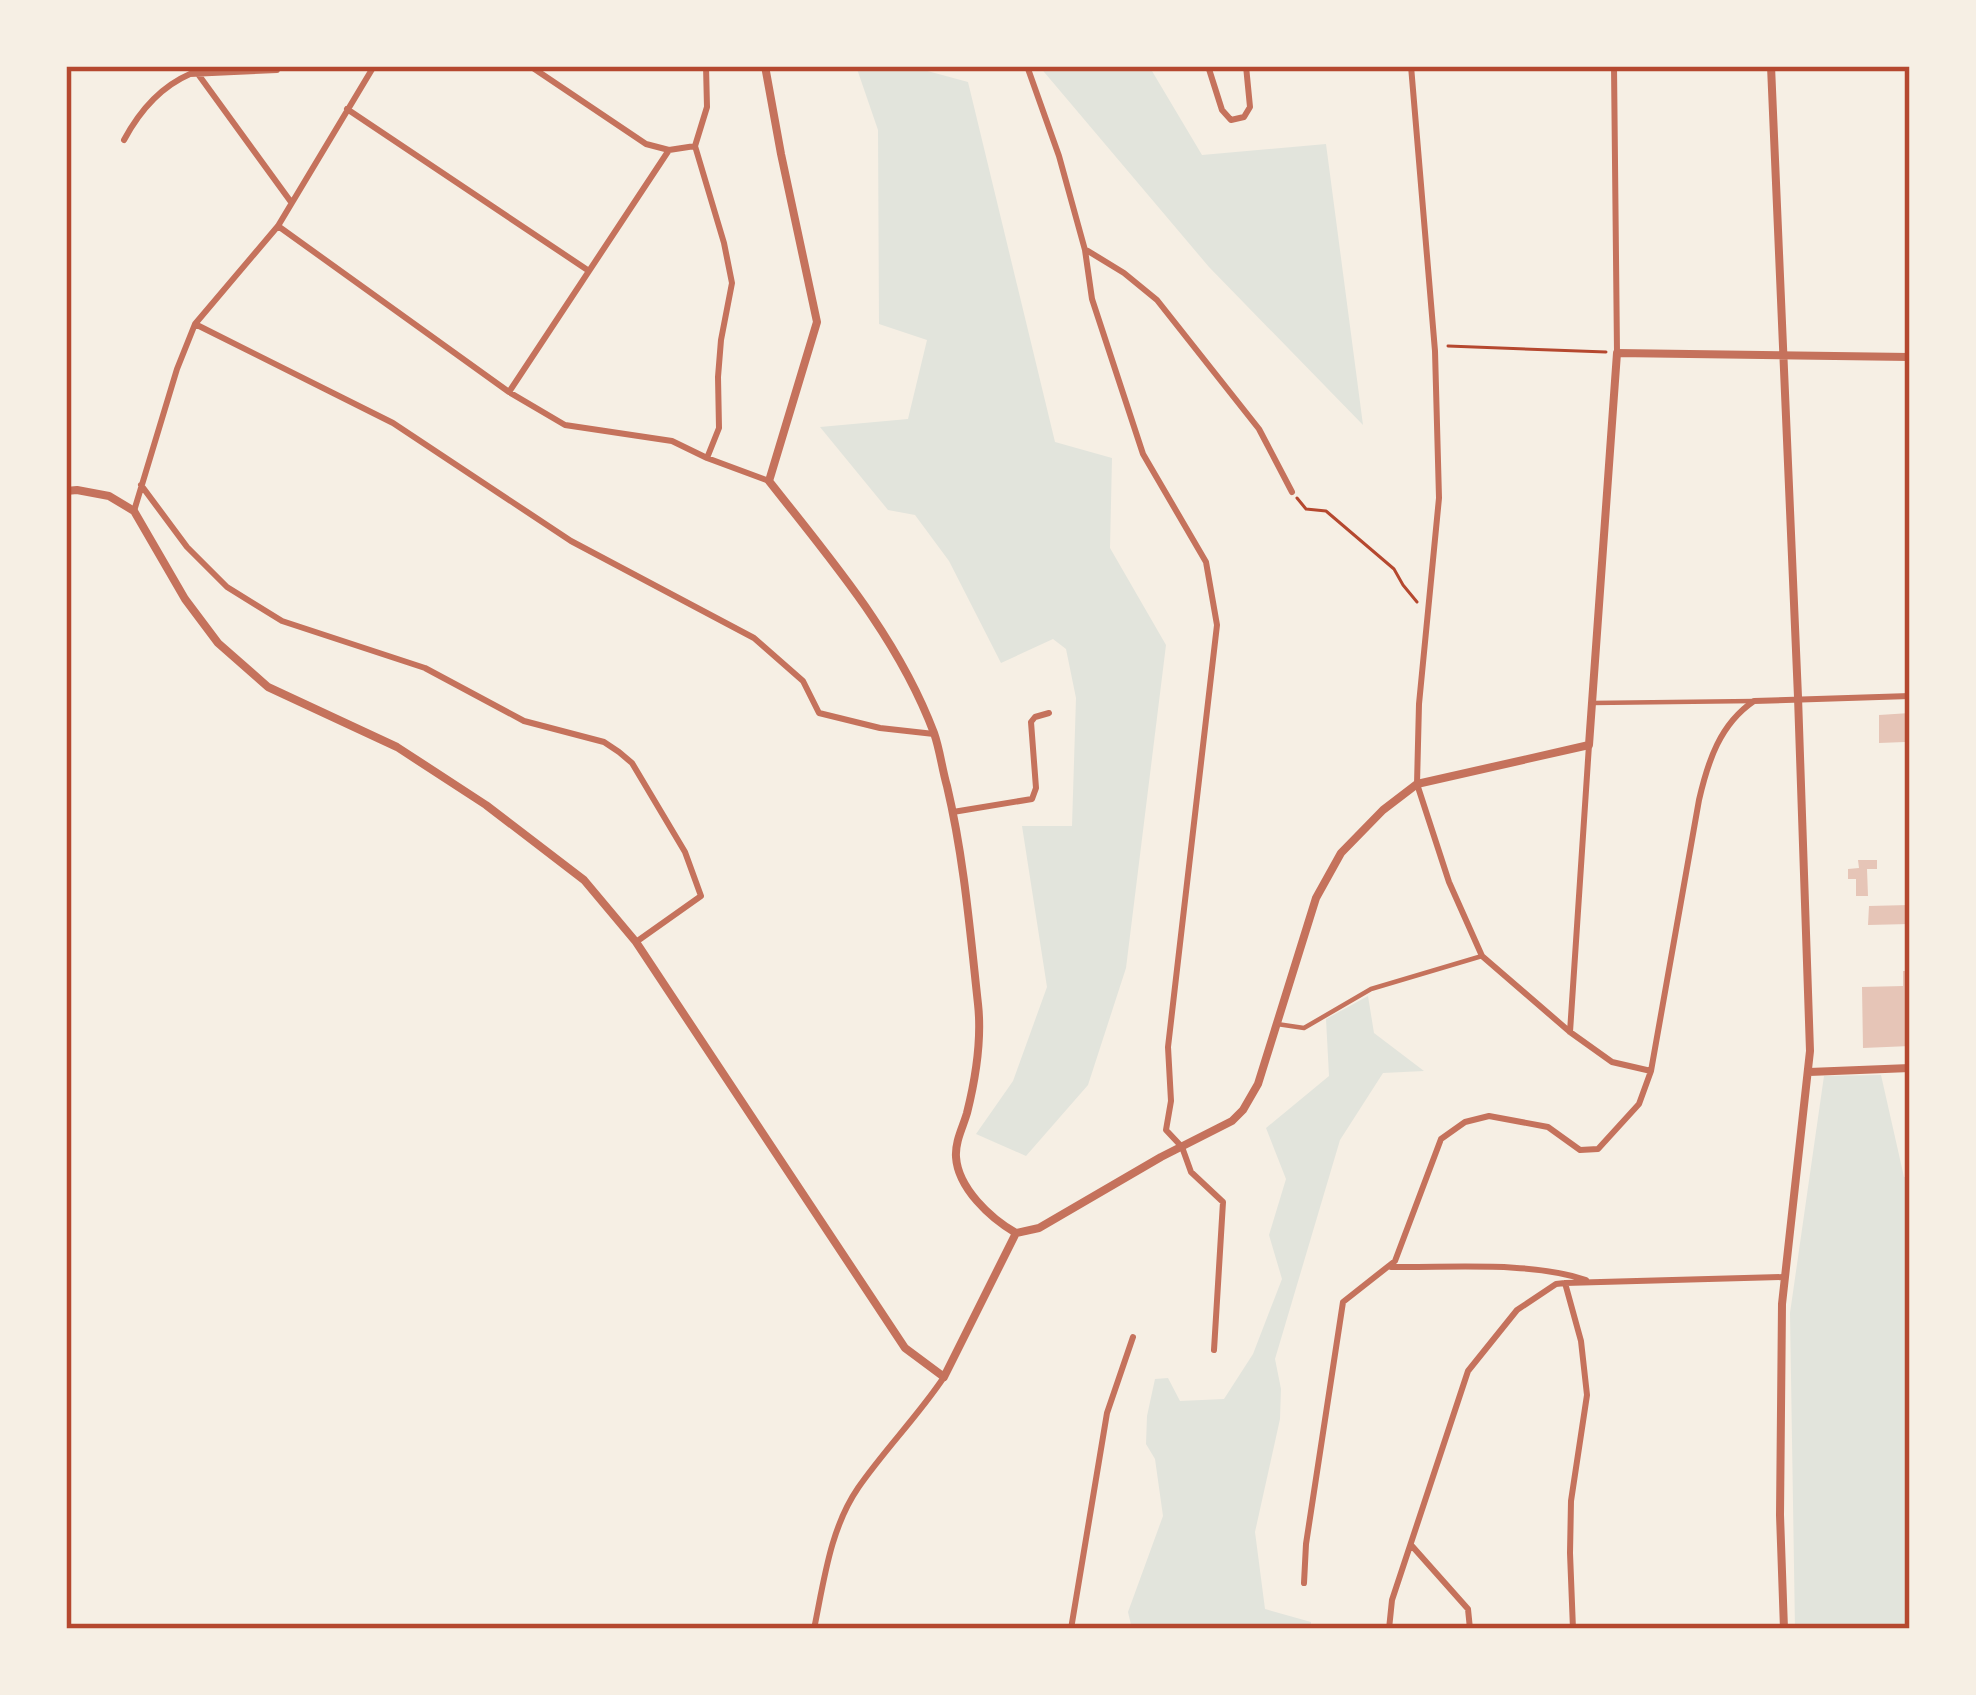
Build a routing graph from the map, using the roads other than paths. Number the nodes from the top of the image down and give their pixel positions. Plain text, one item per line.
1 (278, 66) edge
2 (374, 66) edge
3 (530, 66) edge
4 (706, 66) edge
5 (765, 66) edge
6 (1027, 66) edge
7 (1208, 66) edge
8 (1246, 66) edge
9 (1411, 66) edge
10 (1614, 66) edge
11 (1771, 66) edge
12 (198, 74) junction
13 (347, 109) junction
14 (124, 140) dead end
15 (695, 146) junction
16 (669, 150) junction
17 (292, 203) junction
18 (278, 226) junction
19 (1085, 250) junction
20 (589, 271) junction
21 (195, 324) junction
22 (1617, 353) junction
23 (1781, 354) junction
24 (1910, 357) edge
25 (509, 392) junction
26 (707, 458) junction
27 (769, 481) junction
28 (141, 485) junction
29 (66, 491) edge
30 (1292, 492) road end
31 (134, 511) junction
32 (1910, 696) edge
33 (1798, 697) junction
34 (1754, 700) junction
35 (1590, 703) junction
36 (1049, 713) dead end
37 (934, 734) junction
38 (1589, 745) junction
39 (1417, 784) junction
40 (953, 812) junction
41 (636, 942) junction
42 (1482, 956) junction
43 (1277, 1024) junction
44 (1570, 1032) junction
45 (1910, 1068) edge
46 (1651, 1071) junction
47 (1809, 1072) junction
48 (1182, 1147) junction
49 (1016, 1233) junction
50 (1388, 1267) junction
51 (1784, 1277) junction
52 (1594, 1282) junction
53 (1565, 1283) junction
54 (1132, 1337) dead end
55 (1214, 1350) dead end
56 (944, 1377) junction
57 (1411, 1544) junction
58 (1304, 1583) dead end
59 (814, 1629) edge
60 (1071, 1629) edge
61 (1389, 1629) edge
62 (1470, 1629) edge
63 (1573, 1629) edge
64 (1784, 1629) edge

1 - 12 street
2 - 13 street
3 - 16 street
4 - 15 street
5 - 27 street
6 - 19 street
7 - 8 street
9 - 39 street
10 - 22 street
11 - 23 street
12 - 14 street
12 - 17 street
13 - 17 street
13 - 20 street
15 - 16 street
15 - 26 street
16 - 20 street
17 - 18 street
18 - 21 street
18 - 25 street
19 - 30 street
19 - 48 street
20 - 25 street
21 - 28 street
21 - 37 street
22 - 23 street
22 - 35 street
23 - 24 street
23 - 33 street
25 - 26 street
26 - 27 street
27 - 37 street
28 - 31 street
28 - 41 street
29 - 31 street
31 - 41 street
32 - 33 street
33 - 34 street
33 - 47 street
34 - 35 street
34 - 46 street
35 - 38 street
36 - 40 street
37 - 40 street
38 - 39 street
38 - 44 street
39 - 42 street
39 - 43 street
40 - 49 street
41 - 56 street
42 - 43 street
42 - 44 street
43 - 48 street
44 - 46 street
45 - 47 street
46 - 50 street
47 - 51 street
48 - 49 street
48 - 55 street
49 - 56 street
50 - 52 street
50 - 58 street
51 - 52 street
51 - 64 street
52 - 53 street
53 - 57 street
53 - 63 street
54 - 60 street
56 - 59 street
57 - 61 street
57 - 62 street

